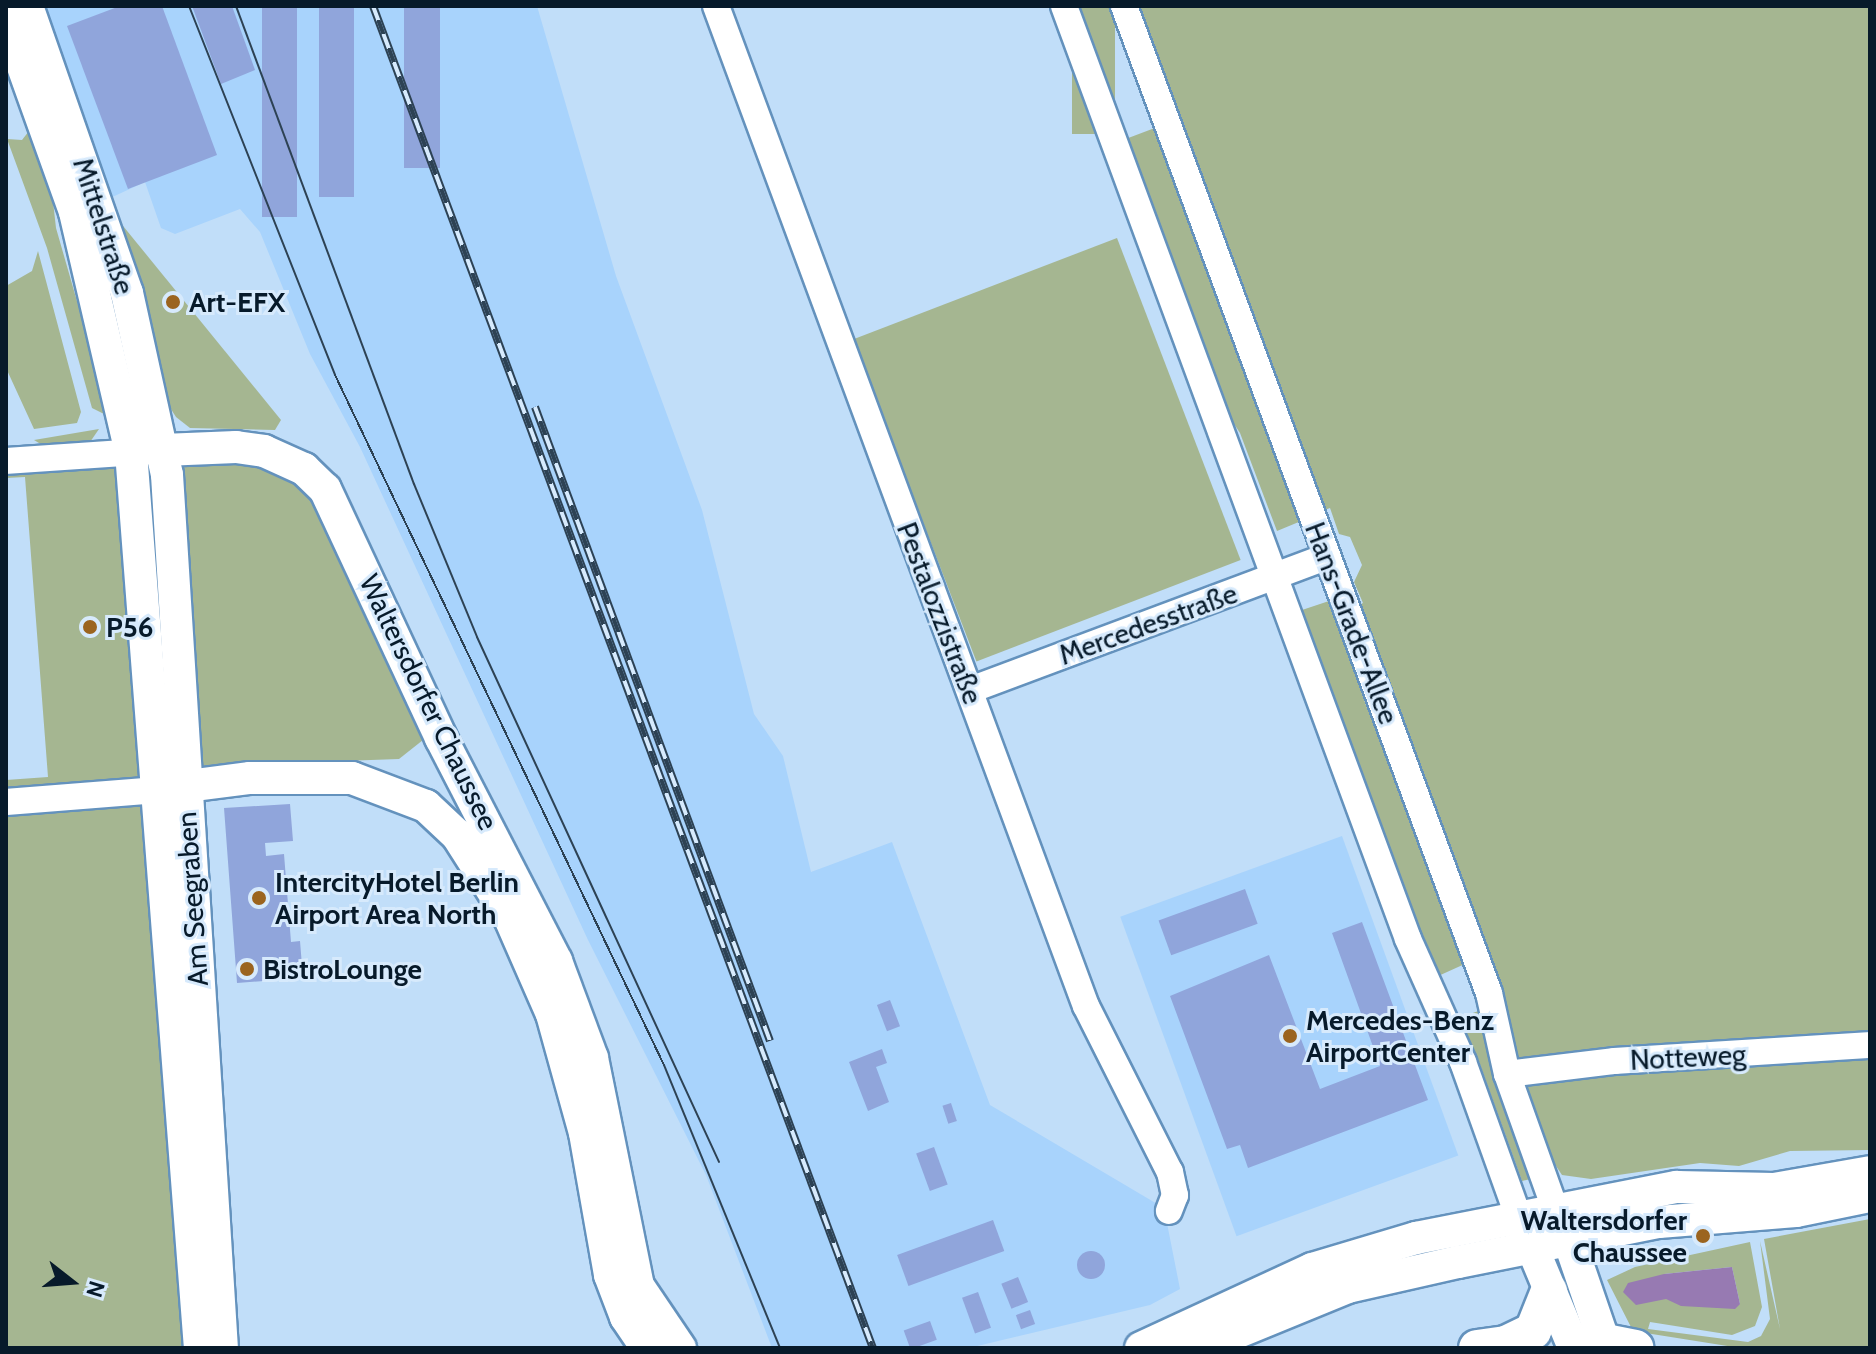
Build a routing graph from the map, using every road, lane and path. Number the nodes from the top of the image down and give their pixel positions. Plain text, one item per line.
1 (27, 6) edge
2 (716, 6) edge
3 (1064, 6) edge
4 (1124, 6) edge
5 (6, 19) edge
6 (163, 450) junction
7 (131, 452) junction
8 (6, 461) edge
9 (1326, 557) junction
10 (1275, 577) junction
11 (970, 690) junction
12 (172, 788) junction
13 (6, 802) edge
14 (1870, 1045) edge
15 (1507, 1074) junction
16 (1870, 1172) edge
17 (1870, 1196) edge
18 (1552, 1210) junction
19 (1169, 1211) dead end
20 (1518, 1216) junction
21 (1570, 1243) junction
22 (1535, 1250) junction
23 (1549, 1291) junction
24 (1502, 1347) edge
25 (1605, 1347) edge
26 (200, 1348) edge
27 (222, 1348) edge
28 (647, 1348) edge
29 (680, 1348) edge
30 (1141, 1348) edge
31 (1199, 1348) edge

1 - 6 main road, Mittelstraße
2 - 11 street, Pestalozzistraße
3 - 10 street, Hans-Grade-Allee
4 - 9 street, Hans-Grade-Allee
5 - 7 main road, Mittelstraße
6 - 7 street
6 - 12 main road, Am Seegraben
6 - 29 main road, Waltersdorfer Chaussee
7 - 8 street
7 - 12 main road, Am Seegraben
9 - 10 street, Mercedesstraße
9 - 15 street, Hans-Grade-Allee
10 - 11 street, Mercedesstraße
10 - 20 street, Hans-Grade-Allee
11 - 19 street, Pestalozzistraße
12 - 13 street
12 - 26 main road, Am Seegraben
12 - 27 main road, Am Seegraben
12 - 28 main road, Waltersdorfer Chaussee
14 - 15 street, Notteweg
15 - 18 street, Hans-Grade-Allee
16 - 18 main road
17 - 21 main road
18 - 20 main road
18 - 21 street, Hans-Grade-Allee
20 - 22 main road
20 - 30 main road
21 - 22 main road
21 - 25 main road
22 - 23 main road
22 - 31 main road
23 - 24 highway
23 - 25 main road

